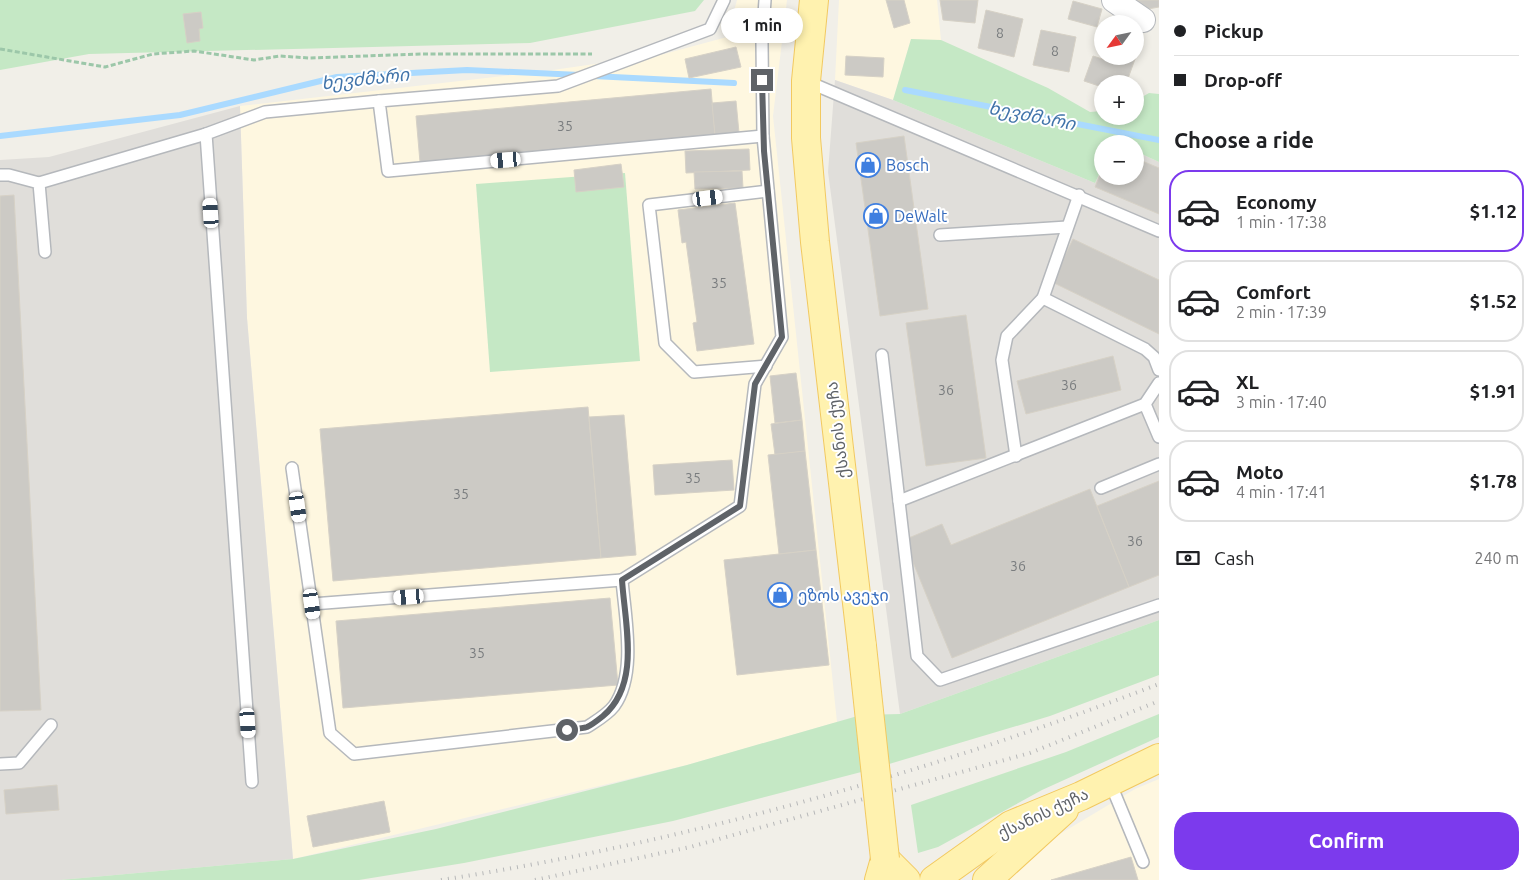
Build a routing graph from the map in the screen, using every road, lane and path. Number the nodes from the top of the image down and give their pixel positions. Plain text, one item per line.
1 (724, 0) edge
2 (765, 0) edge
3 (814, 0) edge
4 (1114, 0) edge
5 (1136, 15) edge
6 (0, 49) edge
7 (594, 54) dead end
8 (806, 81) junction
9 (379, 101) junction
10 (206, 134) junction
11 (763, 136) junction
12 (0, 175) edge
13 (39, 183) junction
14 (768, 191) junction
15 (1079, 195) junction
16 (1067, 227) junction
17 (1159, 231) edge
18 (940, 235) dead end
19 (45, 252) dead end
20 (1043, 298) junction
21 (882, 355) dead end
22 (766, 366) junction
23 (1159, 370) edge
24 (1159, 382) edge
25 (1145, 404) junction
26 (1159, 437) edge
27 (1016, 456) junction
28 (1159, 464) edge
29 (292, 468) dead end
30 (1101, 488) dead end
31 (899, 501) junction
32 (622, 580) junction
33 (312, 604) junction
34 (1159, 605) edge
35 (51, 725) dead end
36 (1159, 758) edge
37 (0, 764) edge
38 (1110, 780) junction
39 (252, 782) dead end
40 (1080, 796) junction
41 (1143, 862) dead end
42 (882, 869) edge
43 (906, 880) edge
44 (934, 880) edge
45 (987, 880) edge

1 - 9 lane
2 - 11 lane
3 - 8 main road, ქსანის ქუჩა
4 - 5 street
6 - 7 path
8 - 15 lane
8 - 42 main road, ქსანის ქუჩა, bridge
9 - 10 lane
9 - 11 lane
10 - 13 lane
10 - 39 lane
11 - 14 lane
12 - 13 lane
13 - 19 lane
14 - 22 lane
14 - 22 lane
15 - 16 lane
15 - 17 lane
16 - 18 lane
16 - 20 lane
20 - 23 lane
20 - 27 lane
21 - 31 lane
22 - 32 lane
24 - 25 lane
25 - 26 lane
25 - 27 lane
27 - 31 lane
28 - 30 lane
29 - 33 lane
31 - 34 lane
32 - 33 lane
32 - 33 lane
35 - 37 lane
36 - 38 main road, ქსანის ქუჩა
38 - 40 main road, ქსანის ქუჩა
38 - 41 lane
40 - 44 main road, ქსანის ქუჩა
40 - 45 main road
42 - 43 main road, ქსანის ქუჩა

